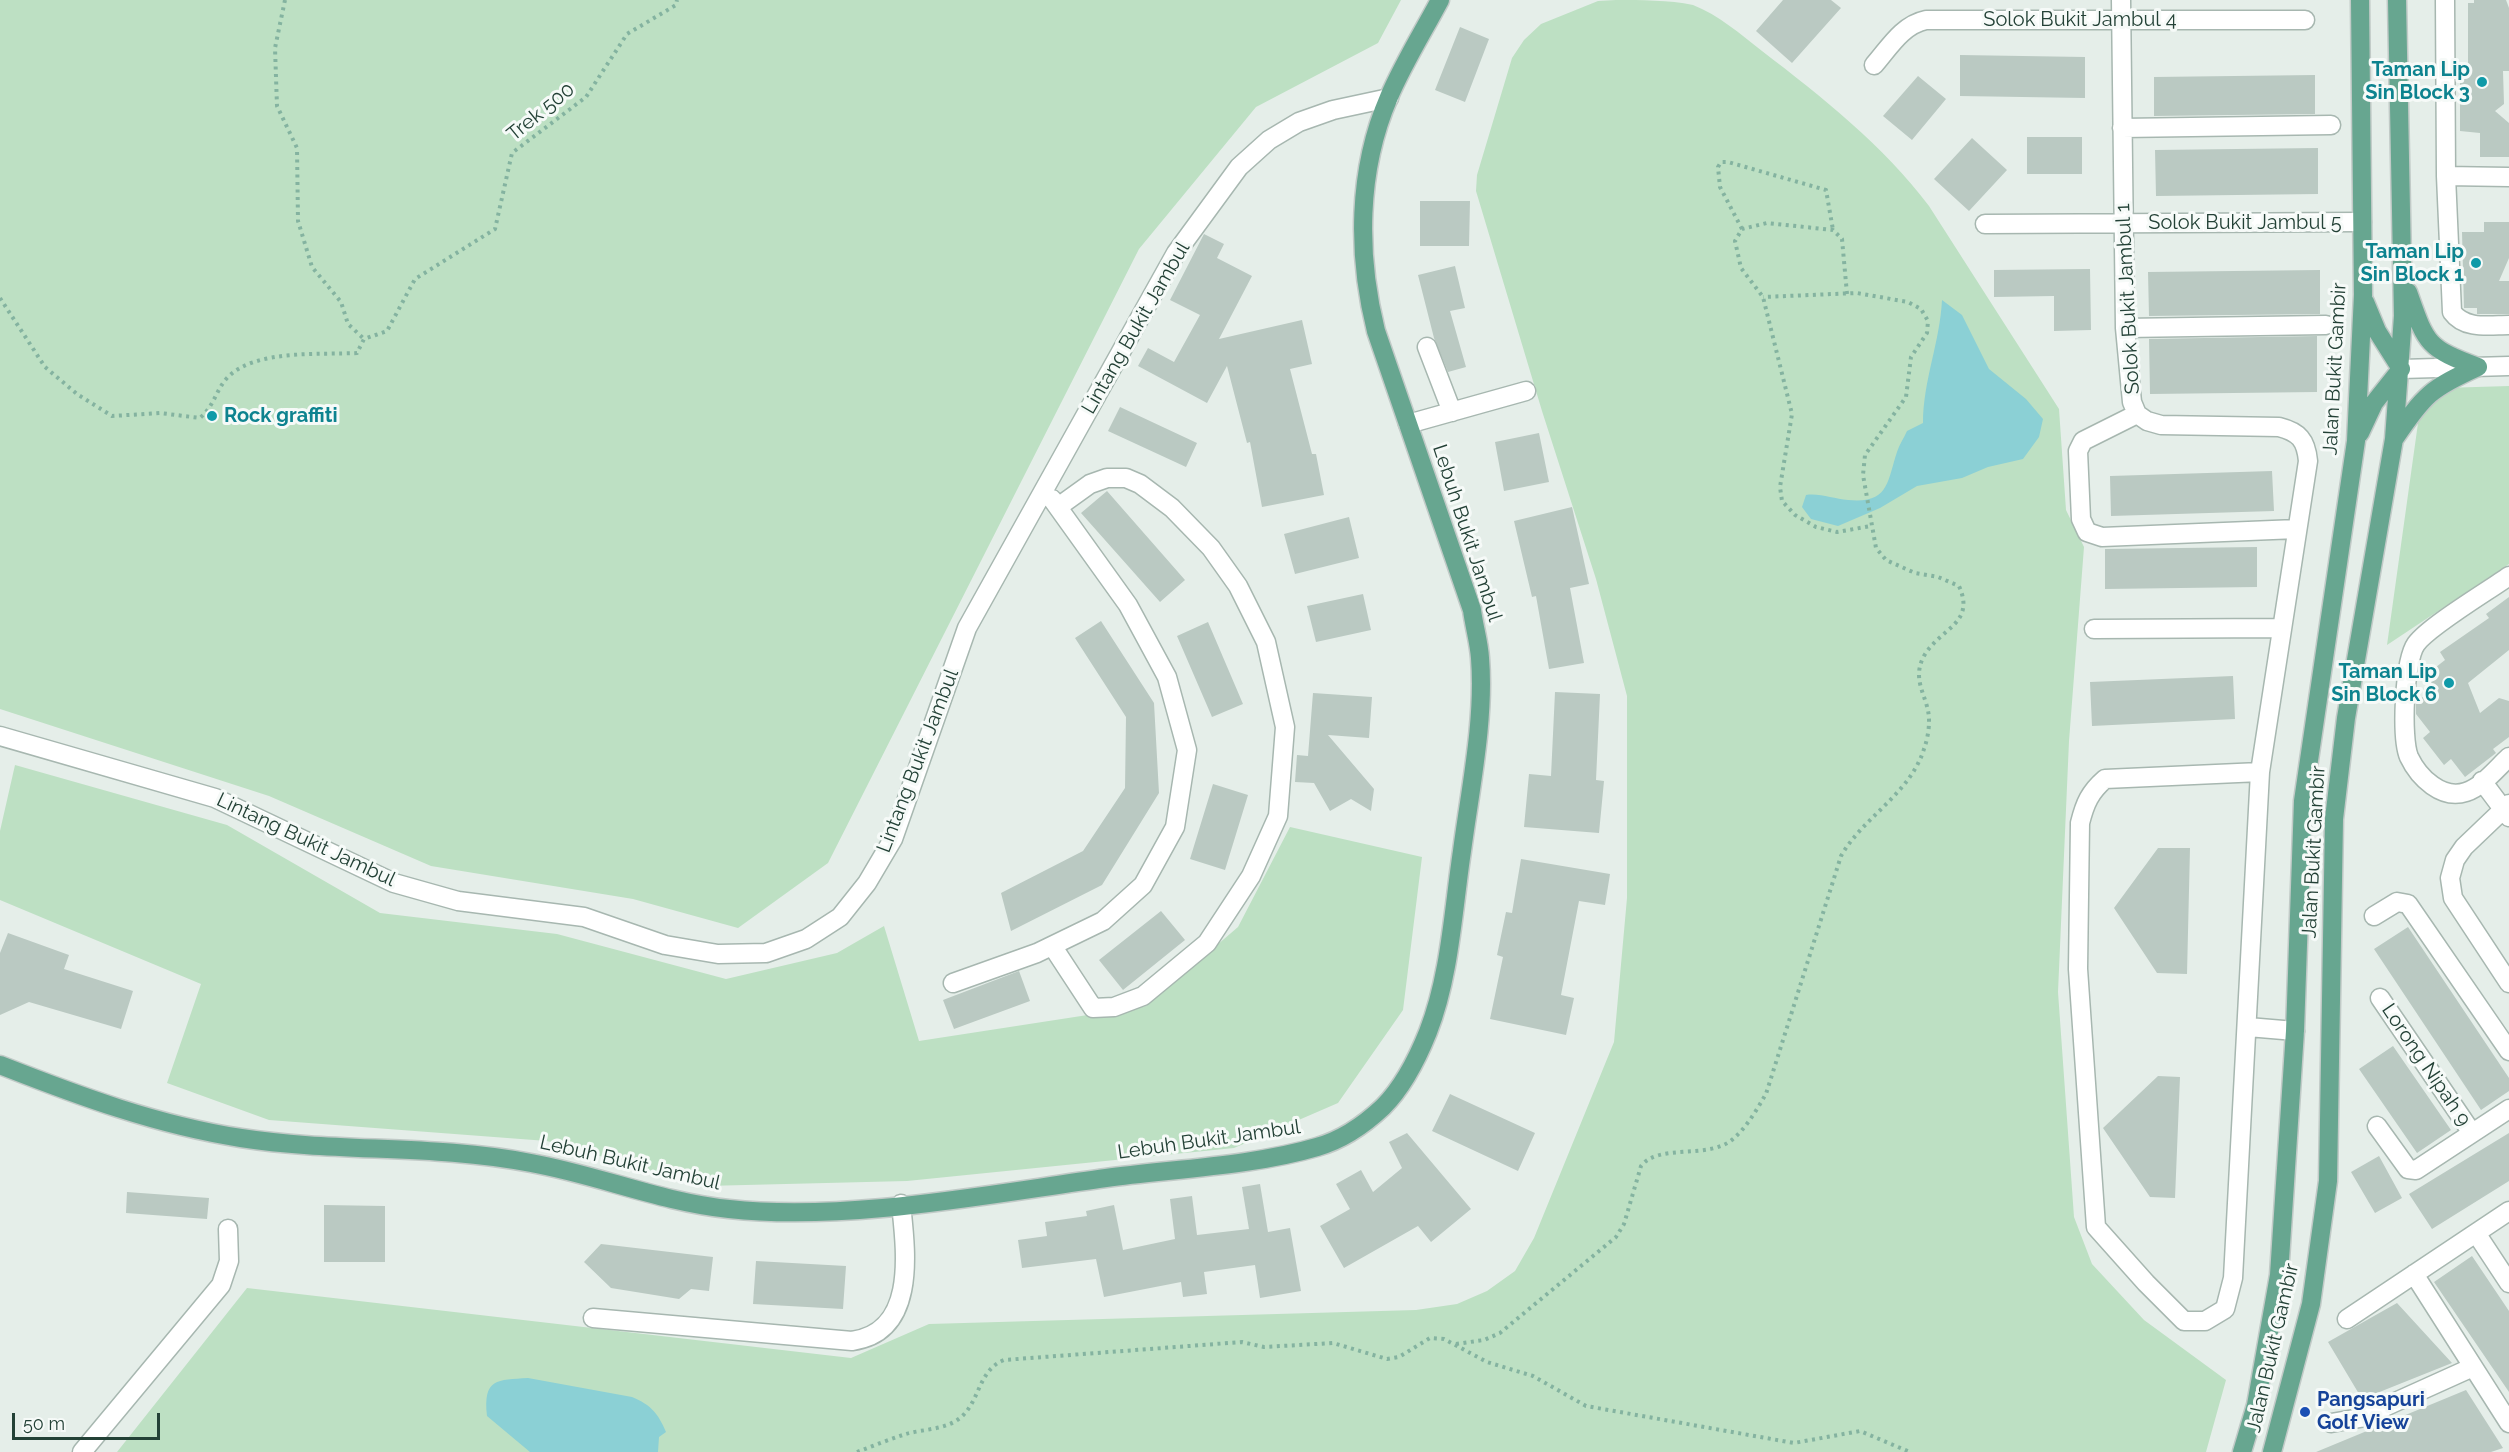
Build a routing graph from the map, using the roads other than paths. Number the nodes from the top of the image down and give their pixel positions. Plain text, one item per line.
1 (1440, 0) edge
2 (2121, 0) edge
3 (2360, 0) edge
4 (2397, 0) edge
5 (2445, 0) edge
6 (2305, 20) dead end
7 (2121, 21) junction
8 (1874, 65) dead end
9 (1389, 98) junction
10 (2331, 125) dead end
11 (2122, 128) junction
12 (2446, 176) junction
13 (2509, 177) edge
14 (2362, 222) junction
15 (1985, 224) dead end
16 (2123, 224) junction
17 (2402, 277) junction
18 (2362, 295) junction
19 (2326, 325) dead end
20 (2509, 325) edge
21 (2125, 328) junction
22 (1427, 346) dead end
23 (2509, 366) edge
24 (2478, 367) junction
25 (2401, 369) junction
26 (1526, 391) dead end
27 (1452, 412) junction
28 (2137, 414) junction
29 (1408, 424) junction
30 (2394, 439) junction
31 (2356, 441) junction
32 (1045, 490) junction
33 (1058, 507) junction
34 (2297, 529) junction
35 (2509, 576) edge
36 (2281, 628) junction
37 (2094, 629) dead end
38 (0, 736) edge
39 (2509, 757) edge
40 (2260, 772) junction
41 (2482, 781) junction
42 (2507, 810) edge
43 (2374, 916) dead end
44 (1053, 947) junction
45 (2509, 982) edge
46 (953, 983) dead end
47 (2380, 998) dead end
48 (2248, 1027) junction
49 (2295, 1031) junction
50 (2509, 1051) edge
51 (0, 1065) edge
52 (2509, 1109) edge
53 (2377, 1126) dead end
54 (2472, 1133) junction
55 (901, 1204) junction
56 (2509, 1211) edge
57 (228, 1229) dead end
58 (2476, 1233) junction
59 (2414, 1274) junction
60 (2509, 1283) edge
61 (593, 1318) dead end
62 (2347, 1318) dead end
63 (2473, 1367) junction
64 (2331, 1423) dead end
65 (2509, 1423) edge
66 (82, 1452) edge
67 (2242, 1452) edge
68 (2272, 1452) edge

1 - 9 main road, Lebuh Bukit Jambul
2 - 7 street, Solok Bukit Jambul 1
3 - 14 main road, Jalan Bukit Gambir
4 - 17 main road, Jalan Bukit Gambir
5 - 12 street
6 - 7 street, Solok Bukit Jambul 4
7 - 8 street, Solok Bukit Jambul 4
7 - 11 street, Solok Bukit Jambul 1
9 - 29 main road, Lebuh Bukit Jambul
9 - 32 street, Lintang Bukit Jambul
10 - 11 street
11 - 16 street, Solok Bukit Jambul 1
12 - 13 street
12 - 20 street
14 - 16 street, Solok Bukit Jambul 5
14 - 18 main road, Jalan Bukit Gambir
15 - 16 street, Solok Bukit Jambul 5
16 - 21 street, Solok Bukit Jambul 1
17 - 24 main road
17 - 25 main road, Jalan Bukit Gambir
18 - 25 main road
18 - 31 main road, Jalan Bukit Gambir
19 - 21 street
21 - 28 street, Solok Bukit Jambul 1
22 - 27 street
23 - 24 street
24 - 25 street
24 - 30 main road
25 - 30 main road, Jalan Bukit Gambir
25 - 31 main road
26 - 27 street
27 - 29 street
28 - 34 street, Solok Bukit Jambul 1
28 - 34 street
29 - 55 main road, Lebuh Bukit Jambul
30 - 68 main road, Jalan Bukit Gambir
31 - 49 main road, Jalan Bukit Gambir
32 - 33 street
32 - 38 street, Lintang Bukit Jambul
33 - 44 street
33 - 44 street
34 - 36 street, Solok Bukit Jambul 1
35 - 41 street
36 - 37 street
36 - 40 street, Solok Bukit Jambul 1
39 - 41 street
40 - 48 street, Solok Bukit Jambul 1
40 - 48 street, Solok Bukit Jambul 1
41 - 42 street
42 - 45 street
43 - 50 street
44 - 46 street
47 - 54 street, Lorong Nipah 9
48 - 49 street
49 - 67 main road, Jalan Bukit Gambir
51 - 55 main road, Lebuh Bukit Jambul
52 - 54 street
53 - 54 street
55 - 61 street
56 - 58 street
57 - 66 street
58 - 59 street
58 - 60 street
59 - 62 street
59 - 63 street
63 - 64 street
63 - 65 street

